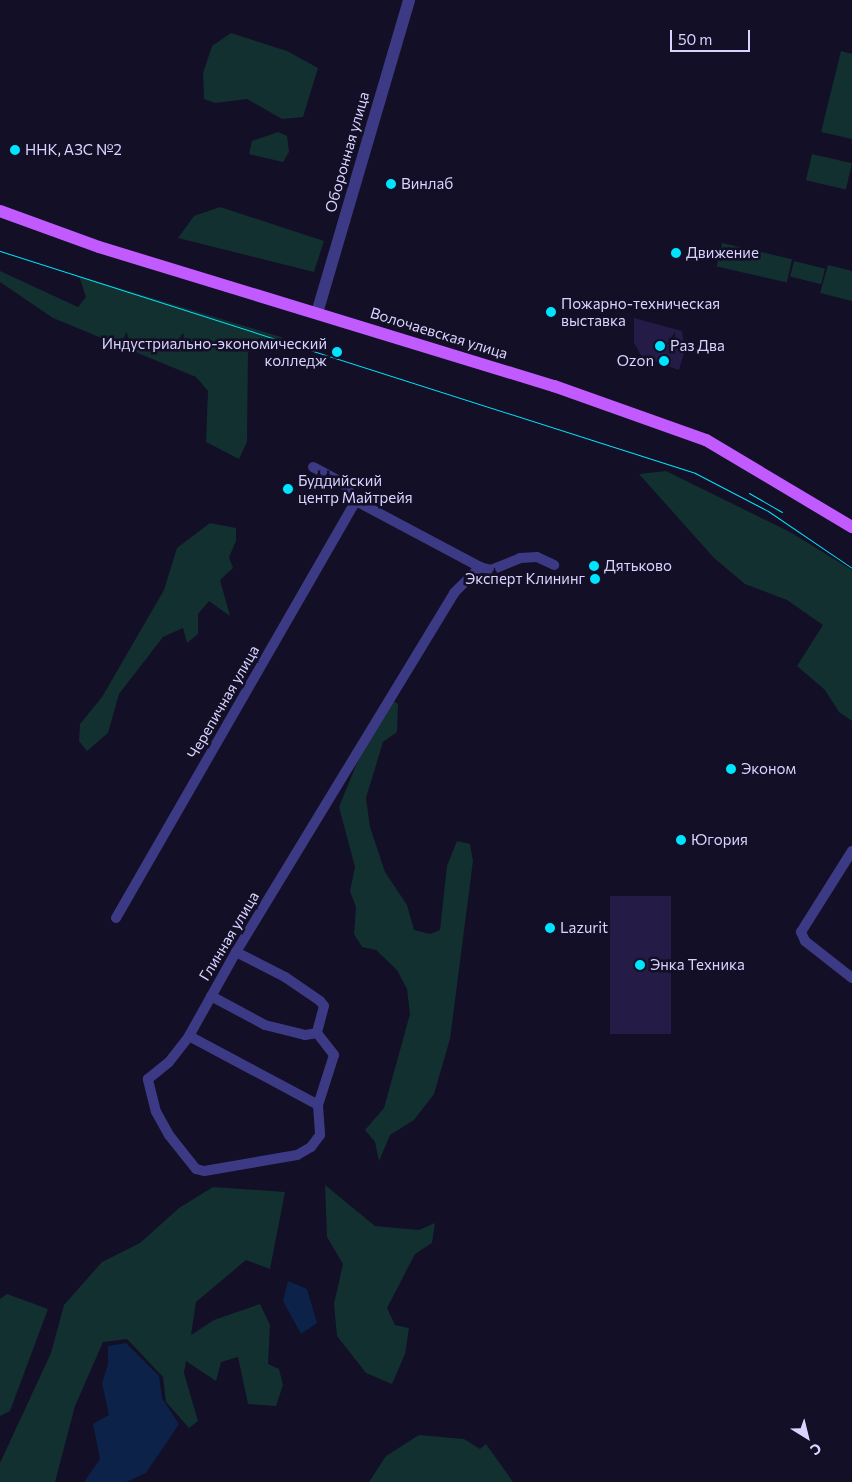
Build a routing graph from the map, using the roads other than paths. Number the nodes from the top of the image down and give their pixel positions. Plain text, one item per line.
1 (409, 0) edge
2 (0, 211) edge
3 (317, 313) junction
4 (313, 467) dead end
5 (356, 501) junction
6 (852, 527) edge
7 (554, 565) dead end
8 (480, 567) junction
9 (852, 851) edge
10 (116, 918) dead end
11 (236, 952) junction
12 (852, 978) edge
13 (211, 996) junction
14 (317, 1033) junction
15 (189, 1036) junction
16 (318, 1105) junction

1 - 3 street, Оборонная улица
2 - 3 main road, Волочаевская улица
3 - 6 main road, Волочаевская улица
4 - 5 street
5 - 8 street
5 - 10 street, Черепичная улица
7 - 8 street
8 - 11 street, Глинная улица
9 - 12 street
11 - 13 street, Глинная улица
11 - 14 street
13 - 14 street
13 - 15 street, Глинная улица
14 - 16 street, Глинная улица
15 - 16 street
15 - 16 street, Глинная улица

